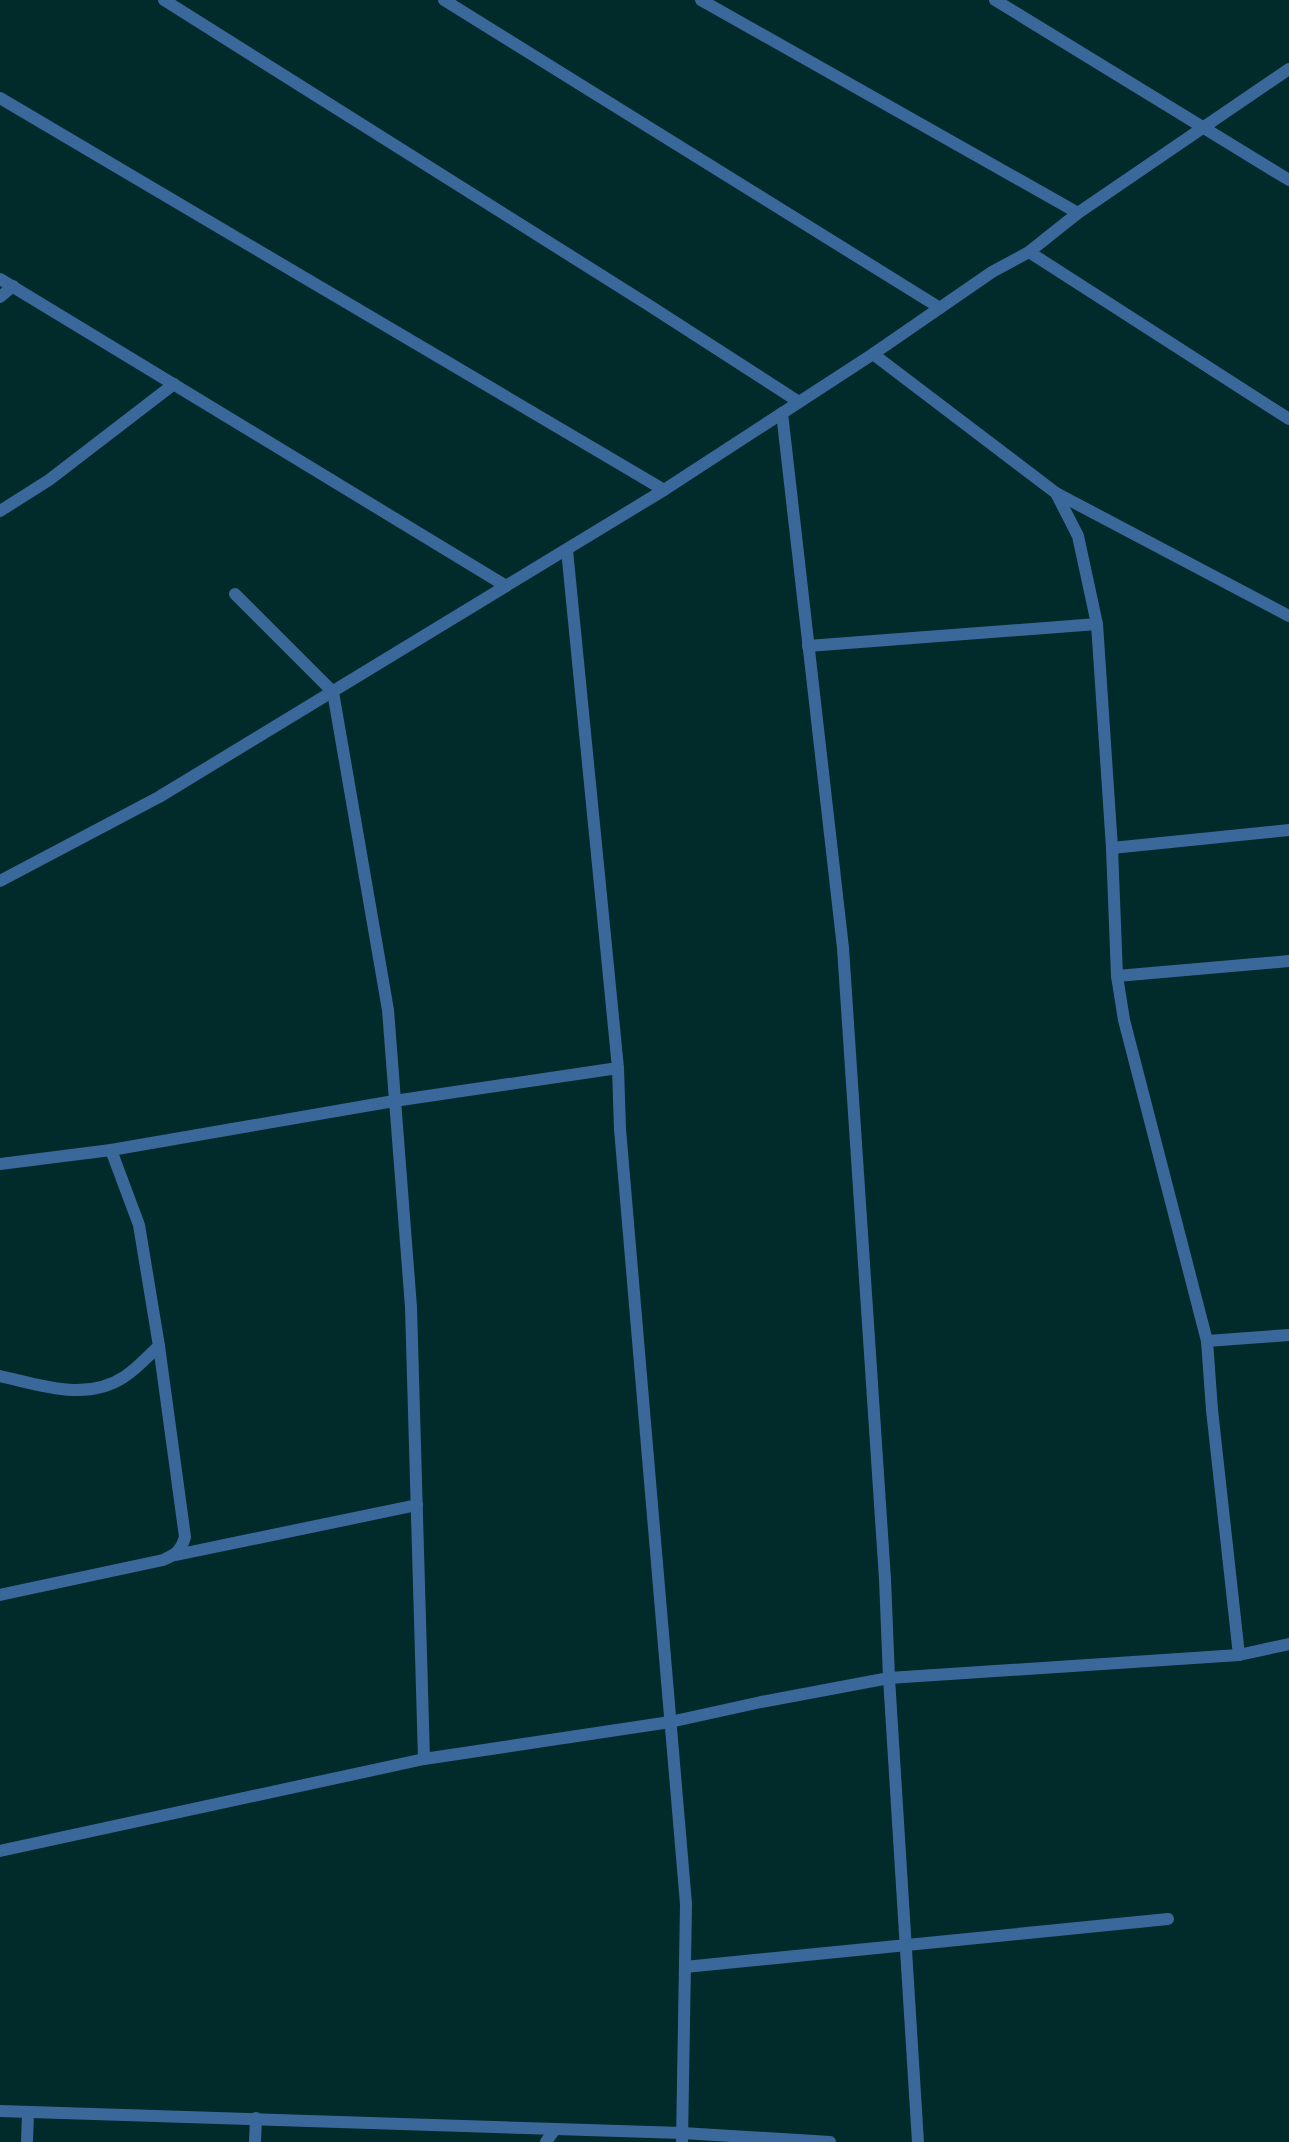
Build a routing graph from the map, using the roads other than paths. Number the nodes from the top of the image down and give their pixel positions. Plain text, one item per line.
1 (164, 0) edge
2 (444, 0) edge
3 (701, 0) edge
4 (995, 0) edge
5 (1289, 68) edge
6 (0, 98) edge
7 (1203, 127) junction
8 (1289, 180) edge
9 (1078, 213) junction
10 (1029, 252) junction
11 (0, 279) edge
12 (14, 286) junction
13 (0, 297) edge
14 (940, 308) junction
15 (873, 354) junction
16 (174, 384) junction
17 (799, 402) junction
18 (782, 413) junction
19 (1289, 419) edge
20 (664, 490) junction
21 (1056, 493) junction
22 (0, 511) edge
23 (566, 550) junction
24 (506, 586) junction
25 (235, 594) dead end
26 (1289, 616) edge
27 (1098, 624) junction
28 (808, 646) junction
29 (332, 692) junction
30 (1289, 830) edge
31 (1112, 848) junction
32 (0, 881) edge
33 (1289, 961) edge
34 (1117, 976) junction
35 (618, 1068) junction
36 (394, 1101) junction
37 (111, 1150) junction
38 (0, 1164) edge
39 (1289, 1335) edge
40 (1207, 1341) junction
41 (159, 1346) junction
42 (0, 1376) edge
43 (417, 1505) junction
44 (176, 1555) junction
45 (0, 1595) edge
46 (1289, 1644) edge
47 (1239, 1655) junction
48 (889, 1678) junction
49 (670, 1722) junction
50 (424, 1759) junction
51 (0, 1851) edge
52 (1168, 1919) dead end
53 (907, 1945) junction
54 (685, 1967) junction
55 (0, 2111) edge
56 (28, 2114) junction
57 (256, 2118) junction
58 (555, 2129) junction
59 (682, 2138) edge
60 (27, 2142) edge
61 (255, 2142) edge
62 (546, 2142) edge
63 (830, 2142) edge
64 (918, 2142) edge

1 - 17 street
2 - 14 street
3 - 9 street
4 - 7 street
5 - 7 street
6 - 20 street
7 - 8 street
7 - 9 street
9 - 10 street
10 - 14 street
10 - 19 street
11 - 12 street
12 - 13 street
12 - 16 street
14 - 15 street
15 - 17 street
15 - 21 street
16 - 22 street
16 - 24 street
17 - 18 street
18 - 20 street
18 - 28 street
20 - 23 street
21 - 26 street
21 - 27 street
23 - 24 street
23 - 35 street
24 - 29 street
25 - 29 street
27 - 28 street
27 - 31 street
28 - 48 street
29 - 32 street
29 - 36 street
30 - 31 street
31 - 34 street
33 - 34 street
34 - 40 street
35 - 36 street
35 - 49 street
36 - 37 street
36 - 43 street
37 - 38 street
37 - 41 street
39 - 40 street
40 - 47 street
41 - 42 street
41 - 44 street
43 - 44 street
43 - 50 street
44 - 45 street
46 - 47 street
47 - 48 street
48 - 49 street
48 - 53 street
49 - 50 street
49 - 54 street
50 - 51 street
52 - 53 street
53 - 54 street
53 - 64 street
54 - 59 street
55 - 56 street
56 - 57 street
56 - 60 street
57 - 58 street
57 - 61 street
58 - 59 street
58 - 62 street
59 - 63 street

